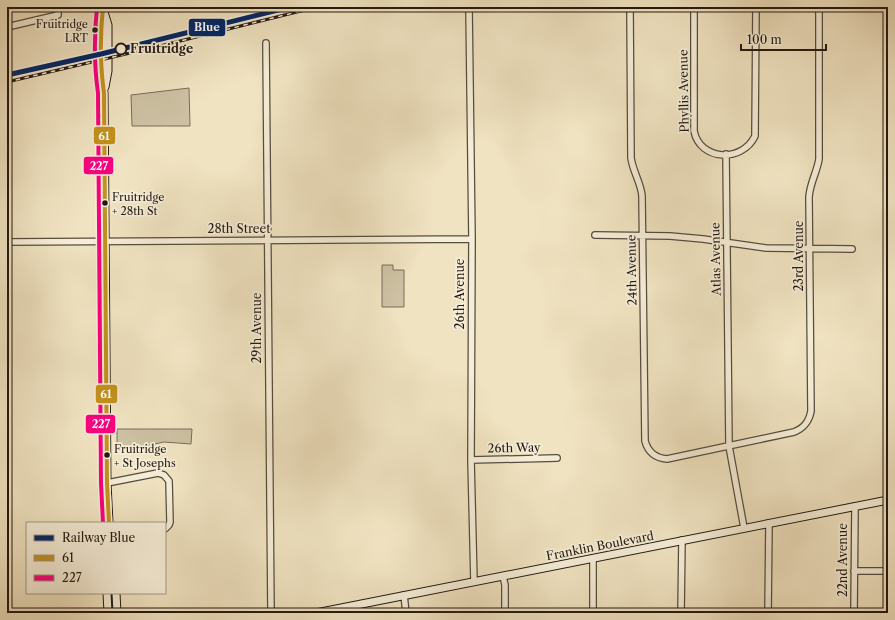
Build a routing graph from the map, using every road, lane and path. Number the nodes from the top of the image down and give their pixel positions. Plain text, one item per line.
1 (58, 7) edge
2 (469, 7) edge
3 (630, 7) edge
4 (694, 7) edge
5 (756, 7) edge
6 (819, 7) edge
7 (103, 9) edge
8 (7, 27) edge
9 (266, 43) dead end
10 (726, 154) junction
11 (642, 235) junction
12 (595, 236) dead end
13 (472, 239) junction
14 (268, 240) junction
15 (105, 241) junction
16 (7, 242) edge
17 (727, 243) junction
18 (852, 249) dead end
19 (810, 250) junction
20 (729, 446) junction
21 (556, 458) dead end
22 (471, 460) junction
23 (108, 483) junction
24 (888, 500) edge
25 (854, 506) junction
26 (109, 522) edge
27 (769, 523) junction
28 (166, 528) edge
29 (744, 528) junction
30 (682, 540) junction
31 (593, 558) junction
32 (854, 571) junction
33 (888, 571) edge
34 (503, 576) junction
35 (474, 582) junction
36 (107, 594) edge
37 (116, 594) edge
38 (404, 595) junction
39 (108, 613) edge
40 (117, 613) edge
41 (271, 613) edge
42 (316, 613) edge
43 (406, 613) edge
44 (505, 613) edge
45 (593, 613) edge
46 (681, 613) edge
47 (768, 613) edge
48 (854, 613) edge

1 - 8 street
2 - 13 street, 26th Avenue
3 - 11 street, 24th Avenue
4 - 10 street, Phyllis Avenue
5 - 10 street
6 - 19 street, 23rd Avenue
7 - 15 main road
9 - 14 street, 29th Avenue
10 - 17 street, Atlas Avenue
11 - 12 street
11 - 17 street
11 - 20 street, 24th Avenue
13 - 14 street, 28th Street
13 - 22 street, 26th Avenue
14 - 15 street, 28th Street
14 - 41 street, 29th Avenue
15 - 16 street, 28th Street
15 - 23 main road
17 - 19 street
17 - 20 street, Atlas Avenue
18 - 19 street
19 - 20 street, 23rd Avenue
20 - 29 street, Atlas Avenue
21 - 22 street, 26th Way
22 - 35 street, 26th Avenue
23 - 26 main road
23 - 28 street
24 - 25 main road, Franklin Boulevard
25 - 27 main road, Franklin Boulevard
25 - 32 street, 22nd Avenue
27 - 29 main road, Franklin Boulevard
27 - 47 street
29 - 30 main road, Franklin Boulevard
30 - 31 main road, Franklin Boulevard
30 - 46 street
31 - 34 main road, Franklin Boulevard
31 - 45 street
32 - 33 street
32 - 48 street, 22nd Avenue
34 - 35 main road, Franklin Boulevard
34 - 44 street
35 - 38 main road, Franklin Boulevard
36 - 39 main road
37 - 40 main road
38 - 42 main road, Franklin Boulevard
38 - 43 street

